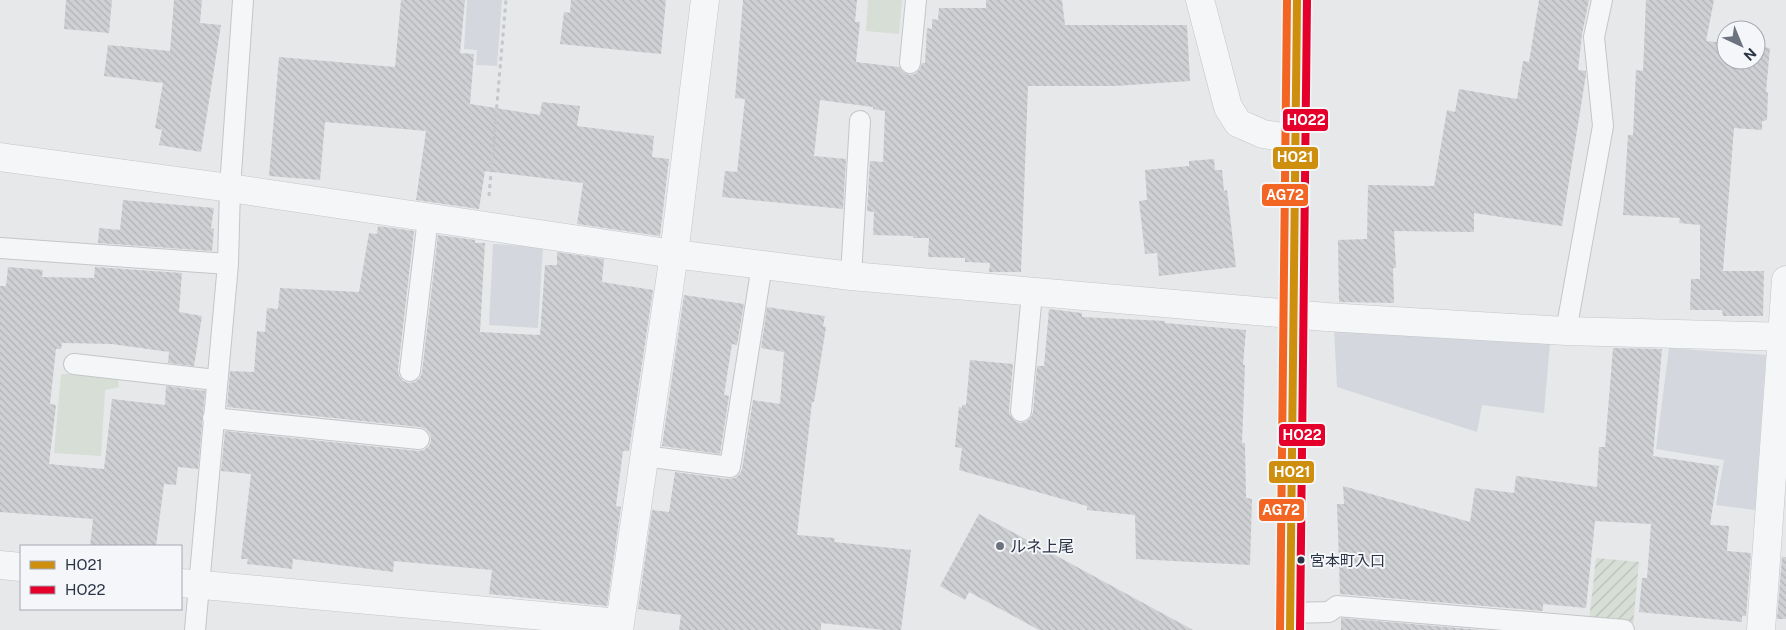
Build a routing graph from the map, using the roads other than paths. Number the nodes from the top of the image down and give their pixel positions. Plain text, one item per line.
1 (243, 0) edge
2 (705, 0) edge
3 (916, 0) edge
4 (1200, 0) edge
5 (1297, 0) edge
6 (1602, 0) edge
7 (910, 63) dead end
8 (860, 121) dead end
9 (1296, 139) junction
10 (0, 157) edge
11 (230, 188) junction
12 (428, 218) junction
13 (0, 248) edge
14 (674, 254) junction
15 (228, 264) junction
16 (762, 265) junction
17 (851, 276) junction
18 (1786, 280) edge
19 (1032, 293) junction
20 (1293, 314) junction
21 (1566, 331) junction
22 (1784, 336) edge
23 (74, 364) dead end
24 (410, 371) dead end
25 (216, 380) junction
26 (1021, 412) dead end
27 (213, 418) junction
28 (419, 439) dead end
29 (644, 456) junction
30 (0, 565) edge
31 (20, 567) edge
32 (190, 584) edge
33 (1290, 622) edge
34 (619, 626) edge
35 (195, 630) edge
36 (1624, 630) edge
37 (1761, 630) edge

1 - 11 lane
2 - 14 street
3 - 7 lane
4 - 9 street
5 - 9 main road
6 - 21 lane
8 - 17 lane
9 - 20 main road
10 - 11 street
11 - 12 street
11 - 15 lane
12 - 14 street
12 - 24 lane
13 - 15 lane
14 - 16 street
14 - 29 street
15 - 25 lane
16 - 17 street
16 - 29 lane
17 - 19 street
18 - 22 street
19 - 20 street
19 - 26 lane
20 - 21 street
20 - 33 main road
21 - 22 street
22 - 37 street
23 - 25 lane
25 - 27 lane
27 - 28 lane
27 - 32 lane
29 - 34 street
30 - 31 street
32 - 34 street
32 - 35 lane
33 - 36 lane

